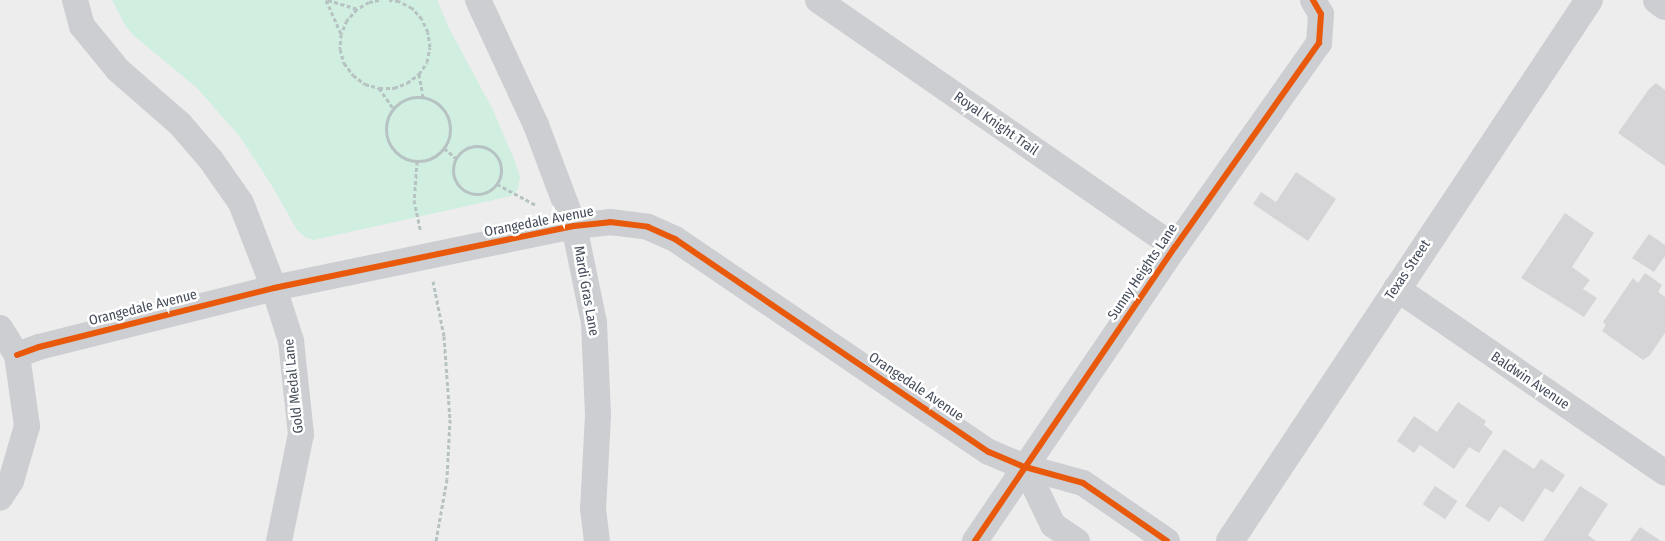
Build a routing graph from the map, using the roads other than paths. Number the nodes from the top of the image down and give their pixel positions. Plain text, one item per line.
1 (75, 0) edge
2 (478, 0) edge
3 (818, 0) edge
4 (1589, 0) edge
5 (1657, 0) edge
6 (1665, 6) edge
7 (1317, 7) edge
8 (574, 226) junction
9 (1175, 247) junction
10 (274, 288) junction
11 (1396, 288) junction
12 (0, 328) edge
13 (17, 355) junction
14 (1025, 467) junction
15 (1665, 472) edge
16 (0, 498) edge
17 (279, 541) edge
18 (597, 541) edge
19 (975, 541) edge
20 (1077, 541) edge
21 (1167, 541) edge
22 (1230, 541) edge

1 - 10 street, Gold Medal Lane
2 - 8 street, Mardi Gras Lane
3 - 9 street, Royal Knight Trail
4 - 11 street, Texas Street
5 - 6 street
7 - 9 street, Sunny Heights Lane
8 - 10 street, Orangedale Avenue
8 - 14 street, Orangedale Avenue
8 - 18 street, Mardi Gras Lane
9 - 14 street, Sunny Heights Lane
10 - 13 street, Orangedale Avenue
10 - 17 street, Gold Medal Lane
11 - 15 street, Baldwin Avenue
11 - 22 street, Texas Street
12 - 13 street
13 - 16 street
14 - 19 street, Sunny Heights Lane
14 - 20 street
14 - 21 street, Orangedale Avenue

